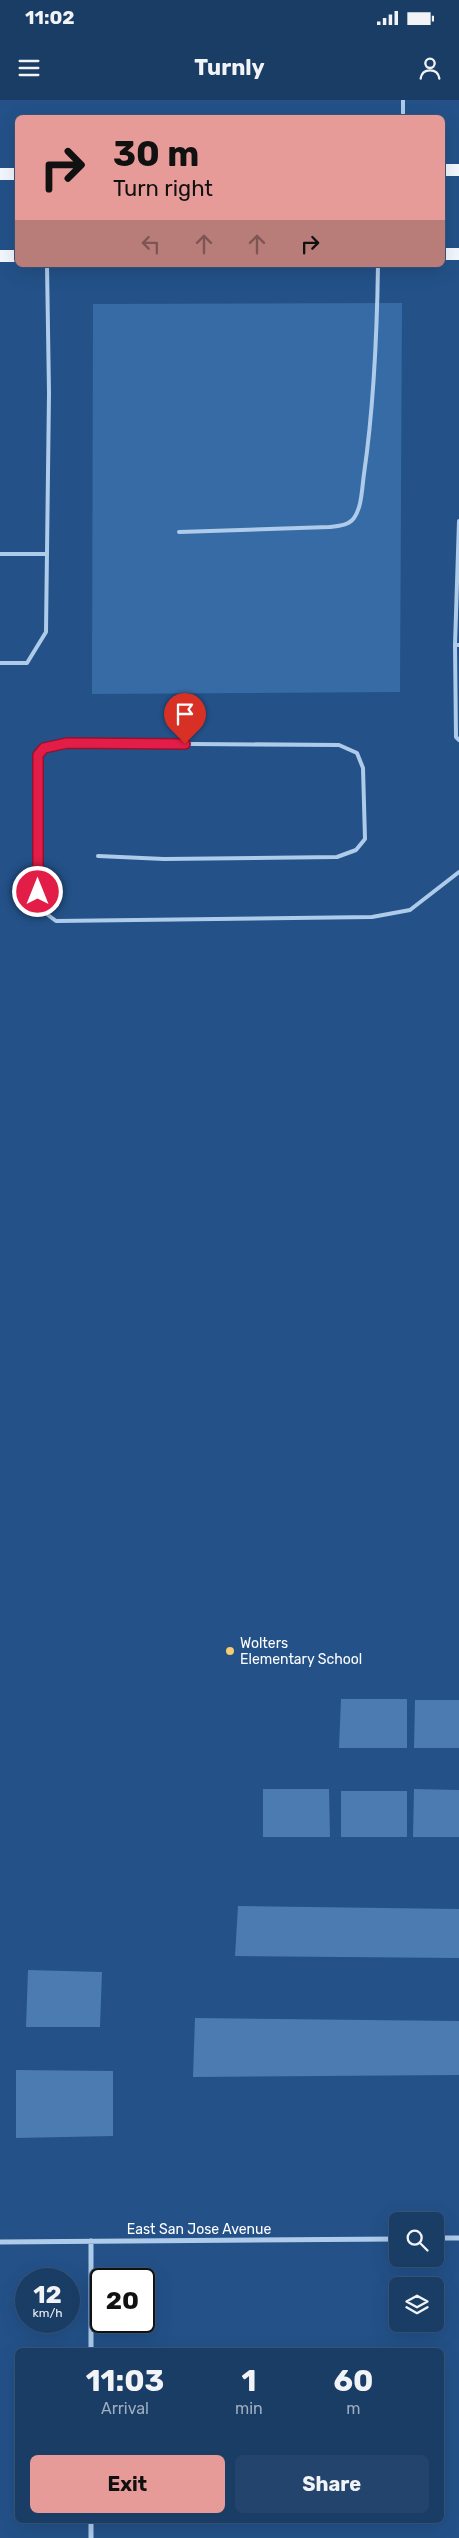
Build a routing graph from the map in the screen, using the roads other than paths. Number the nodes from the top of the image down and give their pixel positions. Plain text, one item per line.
1 (403, 100) edge
2 (402, 115) edge
3 (445, 170) edge
4 (459, 170) edge
5 (0, 174) edge
6 (15, 174) edge
7 (445, 254) edge
8 (459, 254) edge
9 (0, 256) edge
10 (15, 256) edge
11 (47, 267) edge
12 (378, 267) edge
13 (459, 521) edge
14 (178, 532) dead end
15 (0, 554) edge
16 (47, 554) junction
17 (458, 585) edge
18 (457, 645) edge
19 (0, 663) edge
20 (459, 740) edge
21 (98, 856) dead end
22 (459, 872) edge
23 (444, 2238) edge
24 (459, 2238) edge
25 (389, 2239) edge
26 (91, 2241) junction
27 (0, 2242) edge
28 (91, 2348) edge
29 (91, 2523) edge
30 (91, 2538) edge

1 - 2 lane
3 - 4 main road
5 - 6 main road
7 - 8 main road
9 - 10 main road
11 - 16 lane
12 - 14 lane
13 - 17 lane
15 - 16 lane
16 - 19 lane
17 - 18 lane
18 - 20 lane
21 - 22 lane
23 - 24 street
25 - 26 street, East San Jose Avenue
26 - 27 street, East San Jose Avenue
26 - 28 street
29 - 30 street

